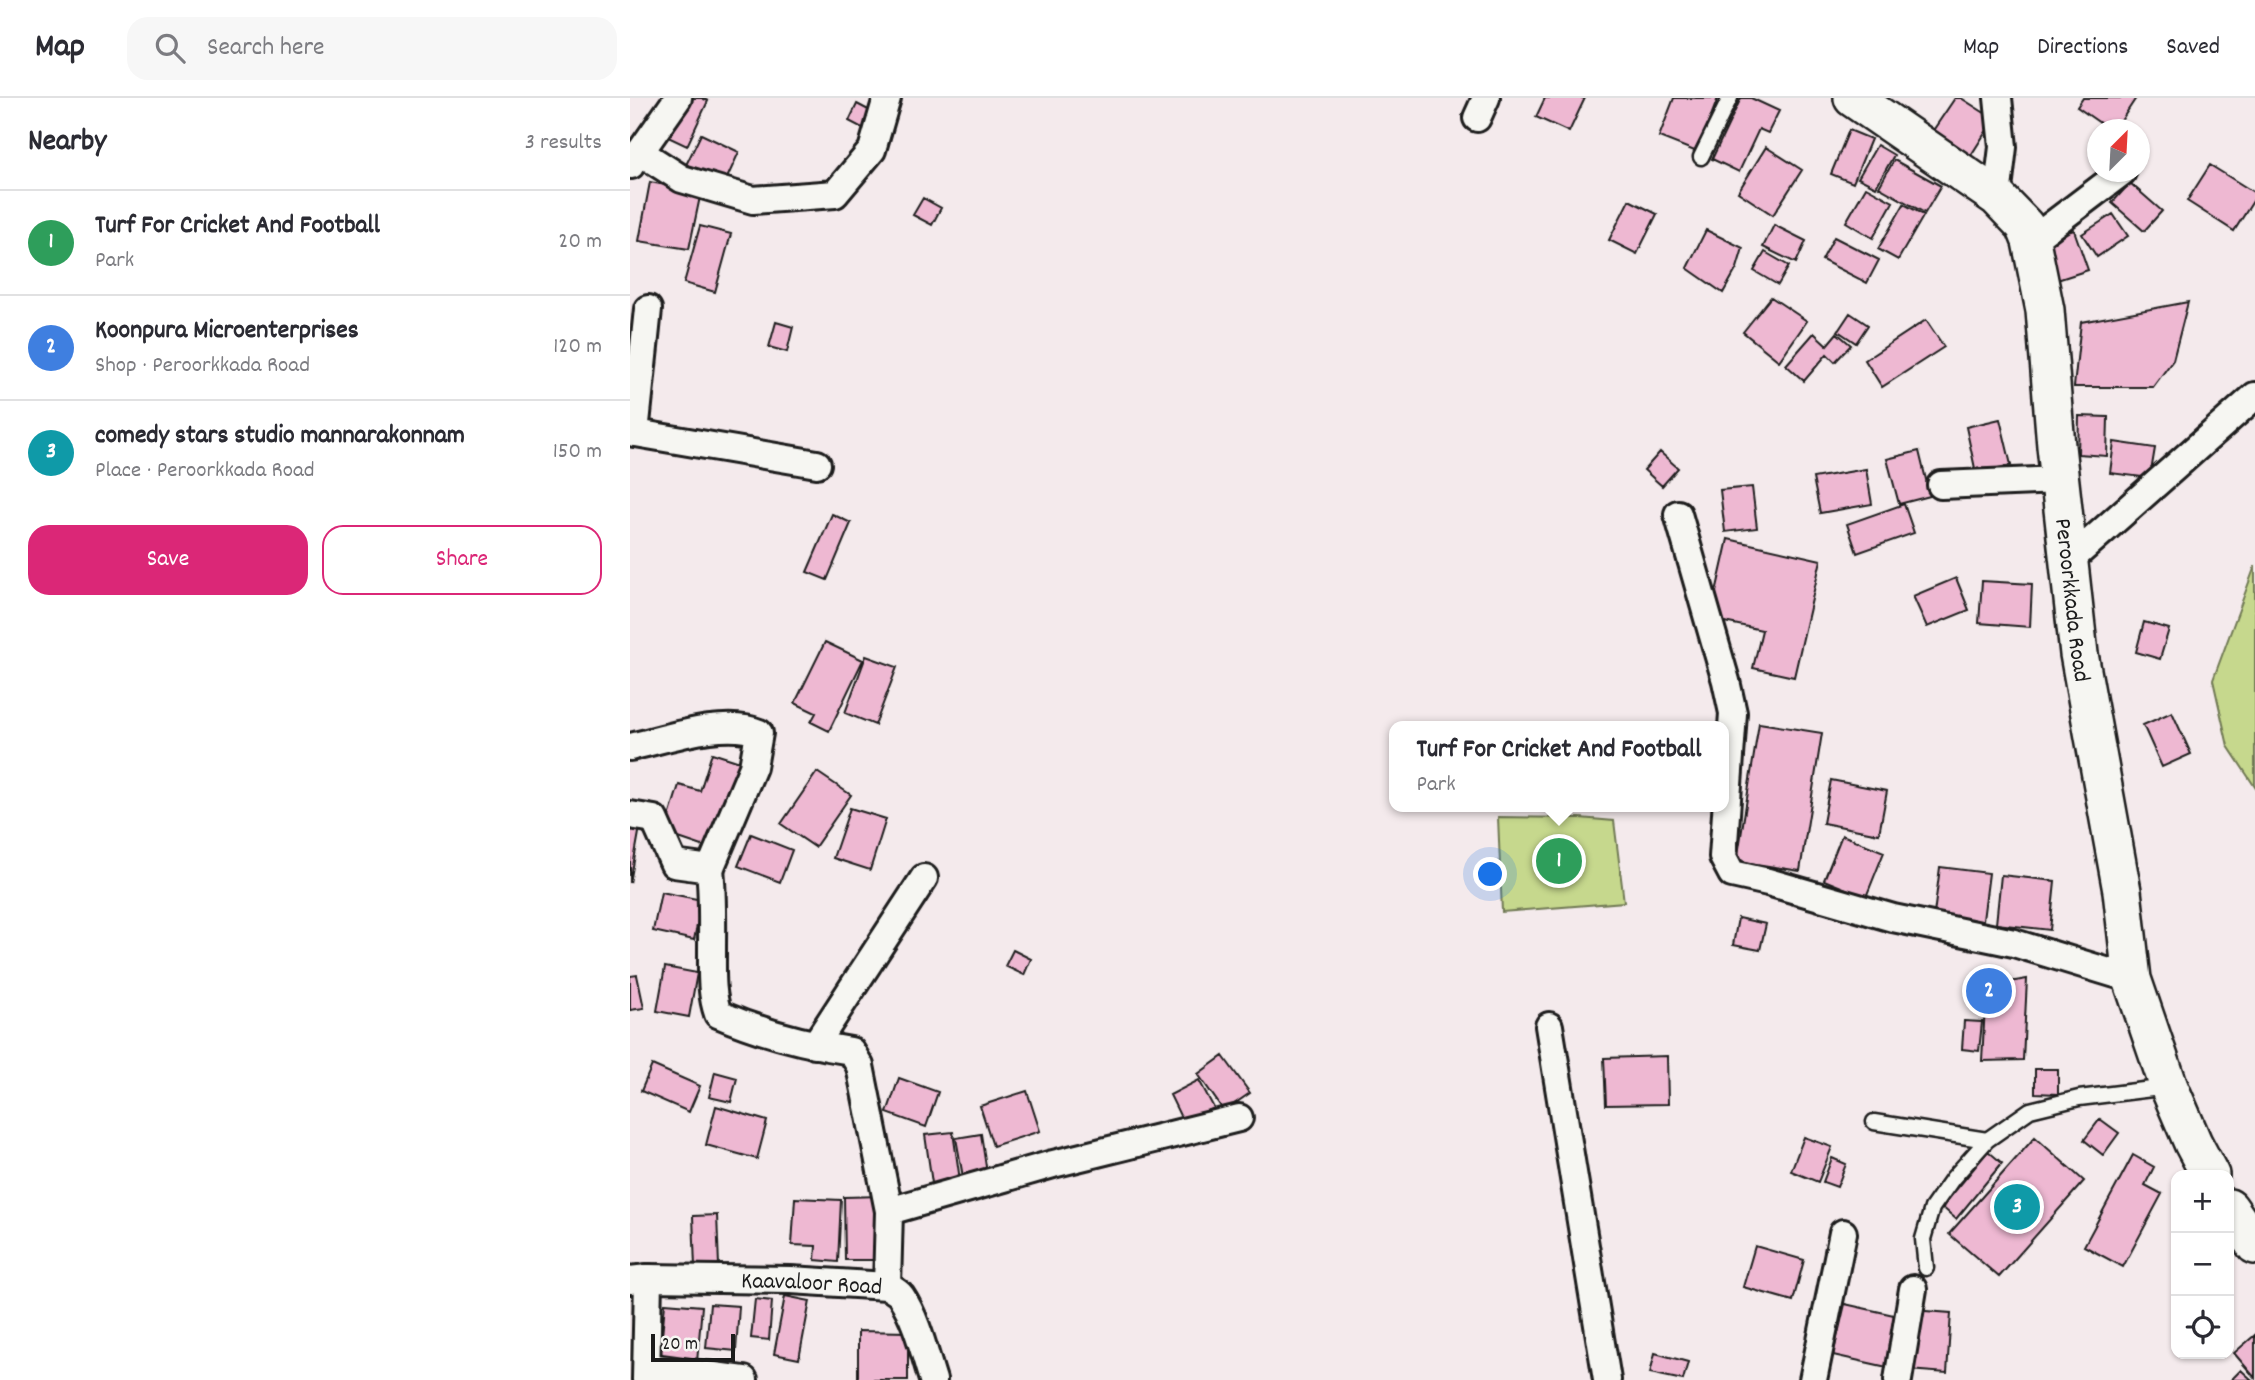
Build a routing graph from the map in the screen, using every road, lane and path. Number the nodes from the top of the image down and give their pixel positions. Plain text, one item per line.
1 (678, 98) edge
2 (887, 98) edge
3 (1730, 98) edge
4 (1853, 98) edge
5 (1998, 98) edge
6 (1700, 156) dead end
7 (635, 159) edge
8 (2109, 182) edge
9 (1997, 197) junction
10 (2031, 241) junction
11 (648, 309) dead end
12 (2255, 396) edge
13 (633, 433) edge
14 (817, 464) dead end
15 (2060, 480) junction
16 (1941, 485) dead end
17 (1678, 514) dead end
18 (2069, 561) junction
19 (630, 747) edge
20 (1729, 771) edge
21 (1726, 812) edge
22 (630, 815) edge
23 (710, 869) junction
24 (924, 877) dead end
25 (2132, 979) junction
26 (1549, 1026) dead end
27 (815, 1045) junction
28 (2169, 1087) junction
29 (1239, 1118) dead end
30 (1874, 1122) dead end
31 (1987, 1140) junction
32 (2207, 1170) edge
33 (889, 1211) junction
34 (2234, 1215) edge
35 (1843, 1233) dead end
36 (2255, 1245) edge
37 (1920, 1278) joint
38 (639, 1279) edge
39 (887, 1286) junction
40 (646, 1373) edge
41 (744, 1380) edge
42 (933, 1380) edge
43 (1607, 1380) edge
44 (1813, 1380) edge
45 (1898, 1380) edge

1 - 7 street
2 - 7 street
3 - 6 lane
4 - 9 main road, Peroorkkada Road
5 - 9 street
8 - 10 street
9 - 10 main road, Peroorkkada Road
10 - 15 main road, Peroorkkada Road
11 - 13 street
12 - 18 street
13 - 14 street
15 - 16 street
15 - 18 main road, Peroorkkada Road
17 - 20 street
18 - 25 main road, Peroorkkada Road
19 - 23 street
21 - 25 street
22 - 23 street
23 - 27 street
24 - 27 street
25 - 28 main road, Peroorkkada Road
26 - 43 street
27 - 33 street
28 - 31 lane
28 - 32 main road, Peroorkkada Road
29 - 33 street
30 - 31 lane
31 - 37 lane
33 - 39 street
34 - 36 main road
35 - 44 street
37 - 45 street
38 - 39 street, Kaavaloor Road
38 - 40 street
39 - 42 street, Kaavaloor Road
40 - 41 street

